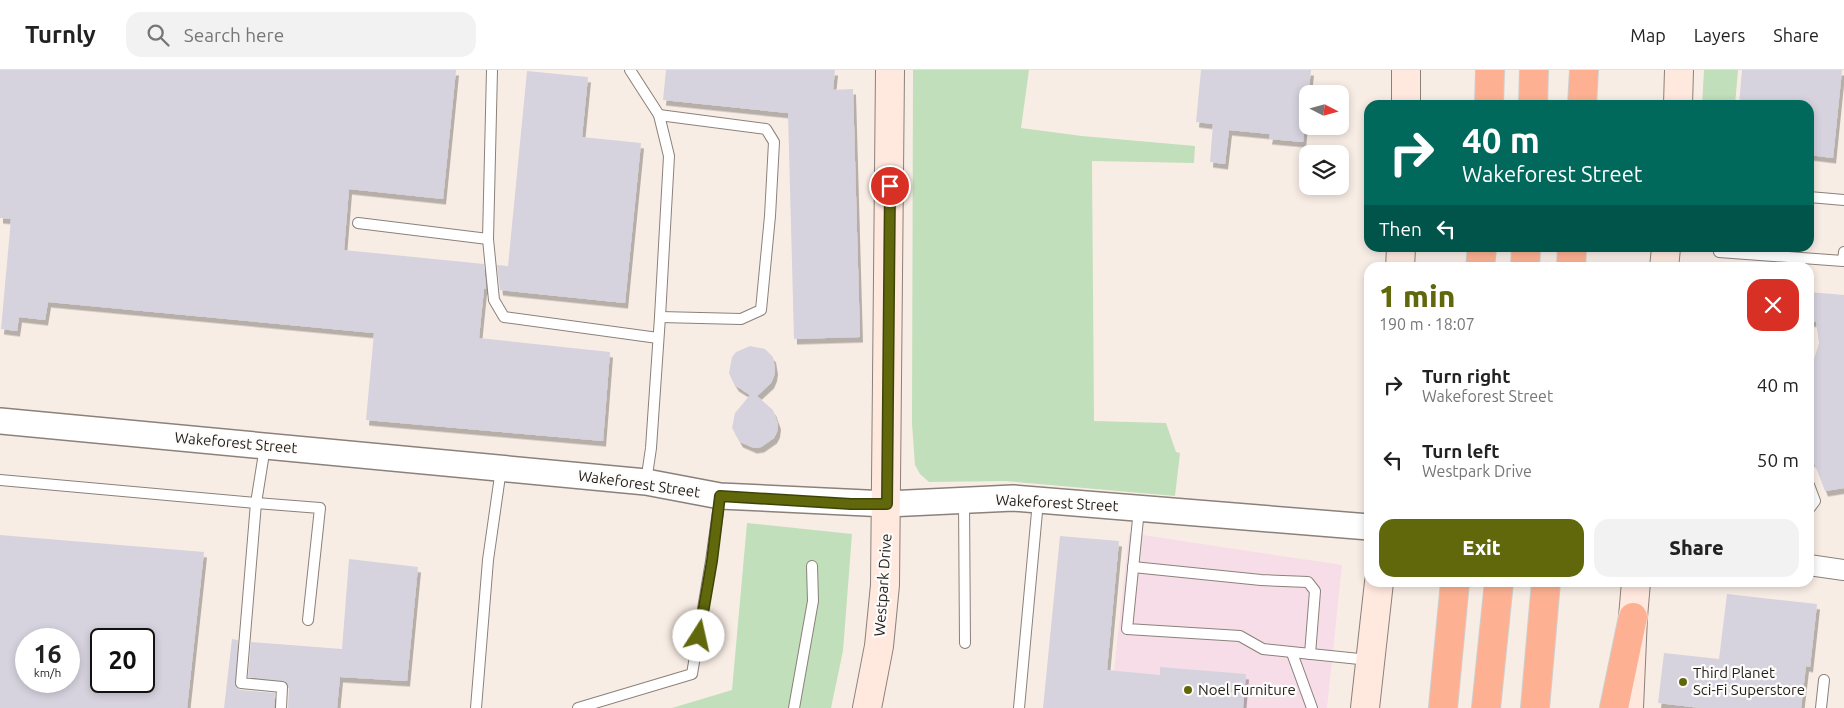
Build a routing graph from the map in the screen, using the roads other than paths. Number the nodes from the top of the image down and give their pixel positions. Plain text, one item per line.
1 (492, 70) edge
2 (630, 70) edge
3 (890, 70) edge
4 (1406, 70) edge
5 (1490, 70) edge
6 (1534, 70) edge
7 (1584, 70) edge
8 (1679, 70) edge
9 (1406, 100) edge
10 (1489, 100) edge
11 (1533, 100) edge
12 (1582, 100) edge
13 (1678, 100) edge
14 (659, 116) junction
15 (1814, 197) edge
16 (1844, 200) edge
17 (358, 223) dead end
18 (488, 239) junction
19 (1719, 252) edge
20 (1844, 252) edge
21 (660, 317) junction
22 (658, 338) junction
23 (0, 421) edge
24 (265, 446) junction
25 (501, 468) junction
26 (0, 480) edge
27 (646, 482) junction
28 (720, 496) junction
29 (964, 500) junction
30 (1038, 500) junction
31 (256, 504) junction
32 (887, 504) junction
33 (1139, 508) junction
34 (1364, 527) edge
35 (812, 566) dead end
36 (1814, 566) edge
37 (1133, 567) junction
38 (1844, 570) edge
39 (1378, 587) edge
40 (1455, 587) edge
41 (1498, 587) edge
42 (1546, 587) edge
43 (1636, 587) edge
44 (1633, 617) junction
45 (308, 620) dead end
46 (965, 643) dead end
47 (1292, 652) junction
48 (1310, 654) junction
49 (1370, 660) junction
50 (1824, 680) dead end
51 (281, 708) edge
52 (476, 708) edge
53 (578, 708) edge
54 (794, 708) edge
55 (868, 708) edge
56 (1019, 708) edge
57 (1312, 708) edge
58 (1365, 708) edge
59 (1443, 708) edge
60 (1486, 708) edge
61 (1535, 708) edge
62 (1614, 708) edge
63 (1629, 708) edge
64 (1822, 708) edge

1 - 18 lane
2 - 14 lane
3 - 32 main road, Westpark Drive
4 - 9 main road
5 - 10 highway
6 - 11 highway
7 - 12 highway
8 - 13 main road
14 - 21 lane
14 - 21 lane
15 - 16 lane
17 - 18 lane
18 - 22 lane
19 - 20 lane
21 - 22 lane
22 - 27 lane
23 - 24 street, Wakeforest Street
24 - 25 street, Wakeforest Street
24 - 31 lane
25 - 27 street, Wakeforest Street
25 - 52 lane
26 - 31 lane
27 - 28 street, Wakeforest Street
28 - 32 street, Wakeforest Street
28 - 53 lane
29 - 30 street, Wakeforest Street
29 - 32 street, Wakeforest Street
29 - 46 lane
30 - 33 street, Wakeforest Street
30 - 56 lane
31 - 45 lane
31 - 51 lane
32 - 55 main road, Westpark Drive
33 - 34 street, Wakeforest Street
33 - 37 lane
35 - 54 lane
36 - 38 street
37 - 47 lane
37 - 48 lane
39 - 49 main road
40 - 59 highway
41 - 60 highway
42 - 61 highway
43 - 44 main road
44 - 62 highway
44 - 63 main road
47 - 48 lane
47 - 57 lane
48 - 49 lane
49 - 58 main road
50 - 64 lane

